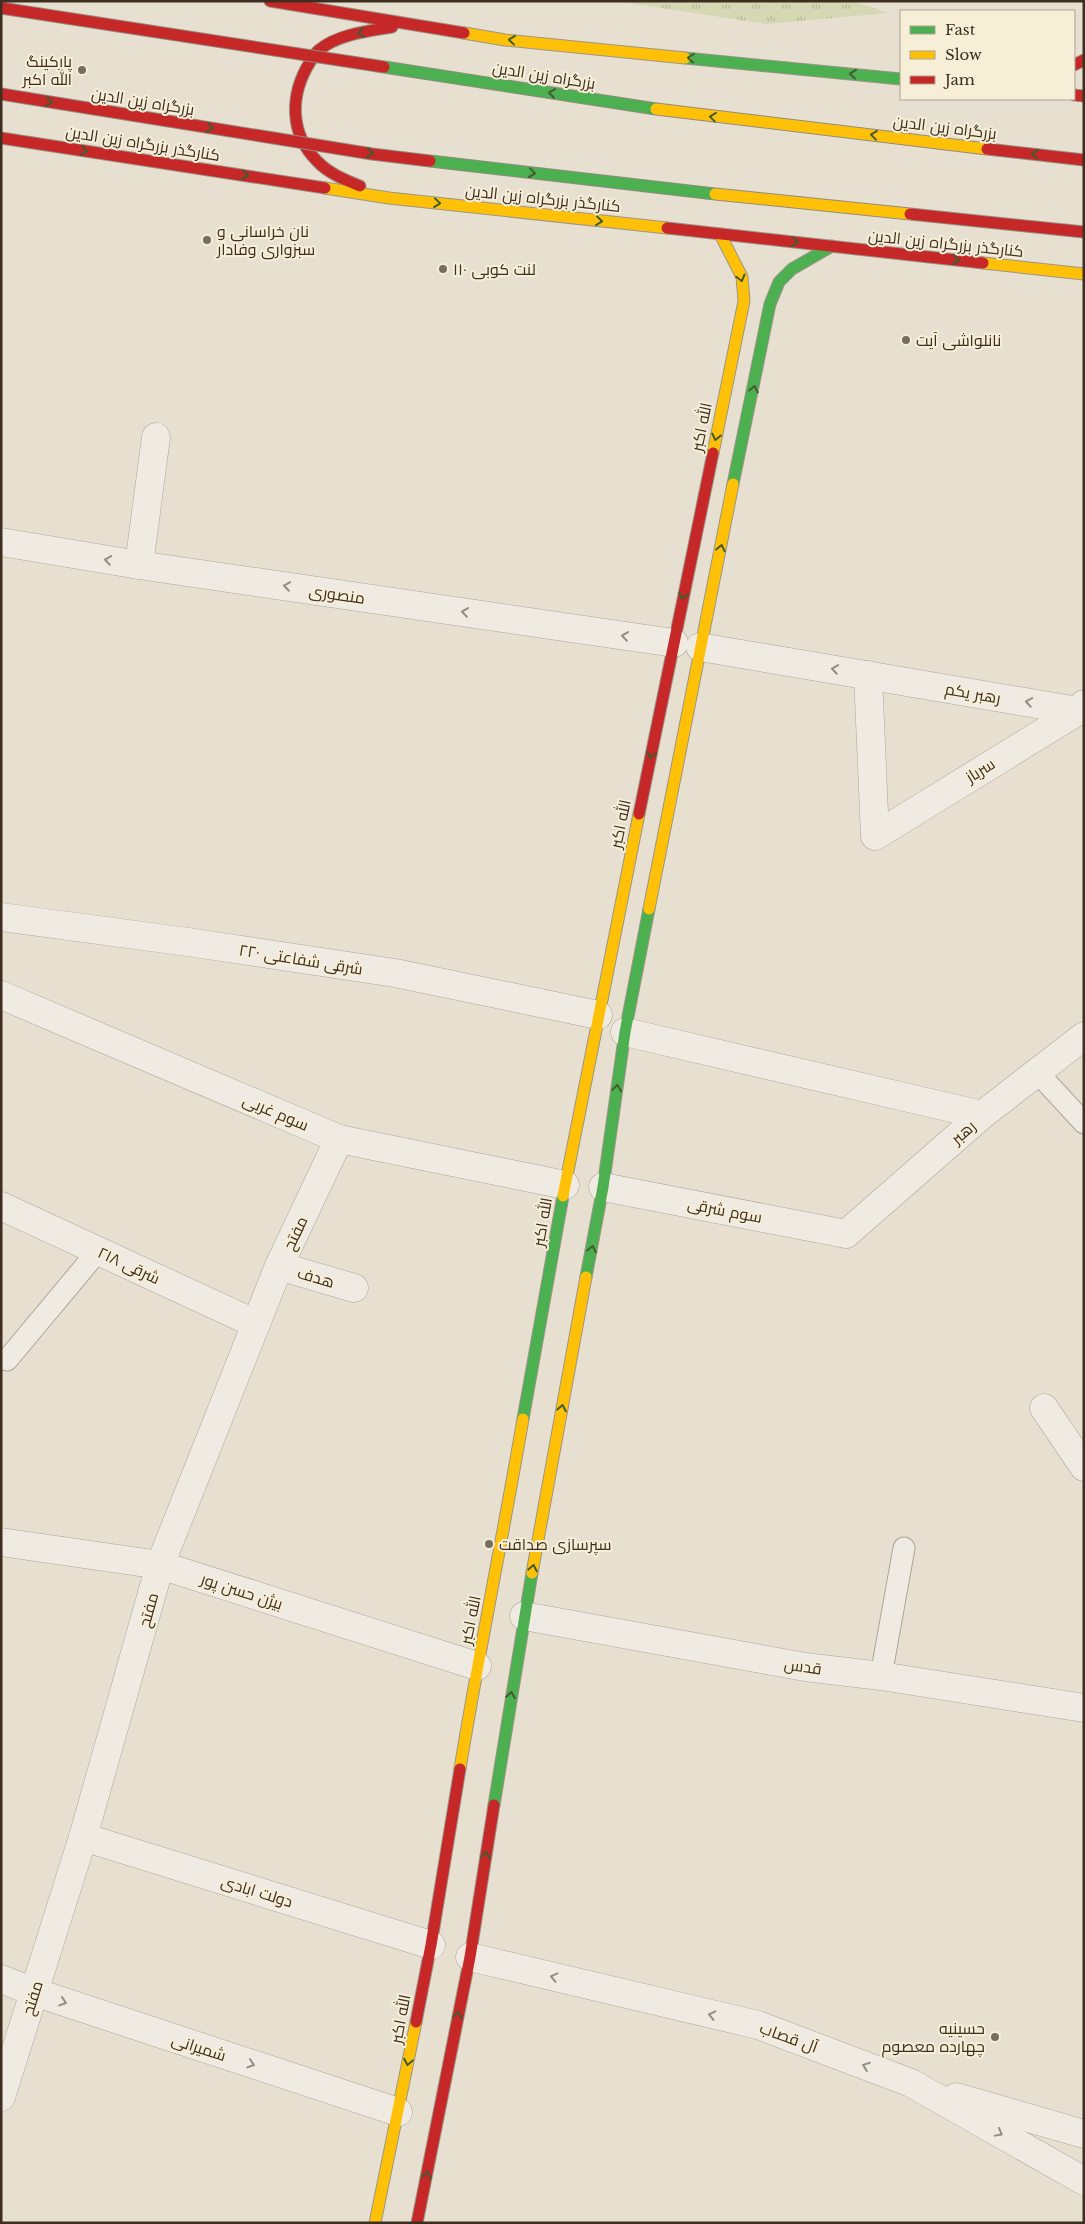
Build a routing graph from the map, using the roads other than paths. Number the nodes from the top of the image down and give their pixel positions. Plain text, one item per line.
1 (270, 1) edge
2 (1, 8) edge
3 (408, 24) junction
4 (900, 79) edge
5 (1, 94) edge
6 (1, 138) edge
7 (1084, 160) edge
8 (389, 198) junction
9 (1084, 232) edge
10 (720, 234) junction
11 (832, 246) junction
12 (1084, 274) edge
13 (156, 437) dead end
14 (1, 542) edge
15 (139, 565) junction
16 (687, 645) junction
17 (868, 674) junction
18 (1081, 707) edge
19 (1, 917) edge
20 (1, 995) edge
21 (598, 1015) junction
22 (626, 1032) junction
23 (1084, 1036) edge
24 (1038, 1073) junction
25 (982, 1115) junction
26 (1084, 1123) edge
27 (339, 1139) junction
28 (565, 1185) junction
29 (603, 1187) junction
30 (1, 1206) edge
31 (846, 1234) joint
32 (98, 1251) junction
33 (279, 1266) junction
34 (354, 1288) dead end
35 (256, 1324) junction
36 (7, 1360) dead end
37 (1044, 1408) dead end
38 (1084, 1467) edge
39 (1, 1542) edge
40 (904, 1548) dead end
41 (160, 1565) junction
42 (506, 1614) junction
43 (477, 1666) junction
44 (881, 1676) junction
45 (1084, 1708) edge
46 (83, 1837) junction
47 (435, 1946) junction
48 (466, 1956) junction
49 (1, 1978) edge
50 (34, 1992) junction
51 (911, 2084) junction
52 (1, 2098) edge
53 (398, 2112) junction
54 (1084, 2134) edge
55 (1084, 2181) edge
56 (375, 2223) edge
57 (417, 2223) edge

1 - 3 main road
7 -> 2 main road, بزرگراه زین الدین, bridge
4 -> 3 main road
3 -> 8 main road
5 -> 9 main road, بزرگراه زین الدین, bridge
6 -> 8 main road, کنارگذر بزرگراه زین الدین
8 -> 10 main road, کنارگذر بزرگراه زین الدین
10 -> 11 main road, کنارگذر بزرگراه زین الدین
10 -> 16 main road, الله اکبر
11 -> 12 main road, کنارگذر بزرگراه زین الدین
16 -> 11 main road
13 - 15 street
15 -> 14 street, منصوری
16 -> 15 street, منصوری
17 -> 16 street, رهبر یکم
16 -> 21 main road, الله اکبر
16 - 22 main road
18 -> 17 street, رهبر یکم
17 - 18 street, سرباز
19 - 21 street, ۲۲۰ شرقی شفاعتی
20 - 27 street, سوم غربی
21 - 28 main road, الله اکبر
22 - 25 street
29 -> 22 main road
23 - 24 street, رهبر
24 - 25 street, رهبر
24 - 26 lane
25 - 31 street, رهبر
27 - 28 street, سوم غربی
27 - 33 street, مفتح
28 - 42 main road, الله اکبر
29 - 31 street, سوم شرقی
42 -> 29 main road
30 - 32 street, ۲۱۸ شرقی
32 - 35 street, ۲۱۸ شرقی
32 - 36 lane
33 - 34 street, هدف
33 - 35 street, مفتح
35 - 41 street, مفتح
37 - 38 street
39 - 41 street, بیژن حسن پور
40 - 44 lane
41 - 43 street, بیژن حسن پور
41 - 46 street, مفتح
42 - 43 main road, الله اکبر
42 - 44 street, قدس
48 -> 42 main road
43 - 47 main road, الله اکبر
44 - 45 street, قدس
46 - 47 street, دولت ابادی
46 - 50 street, مفتح
47 -> 53 main road, الله اکبر
51 -> 48 street, آل قصاب
57 -> 48 main road
49 - 50 street, شمیرانی
50 - 52 street, مفتح
50 -> 53 street, شمیرانی
51 - 54 street
51 -> 55 street, آل قصاب
53 - 56 main road, الله اکبر

